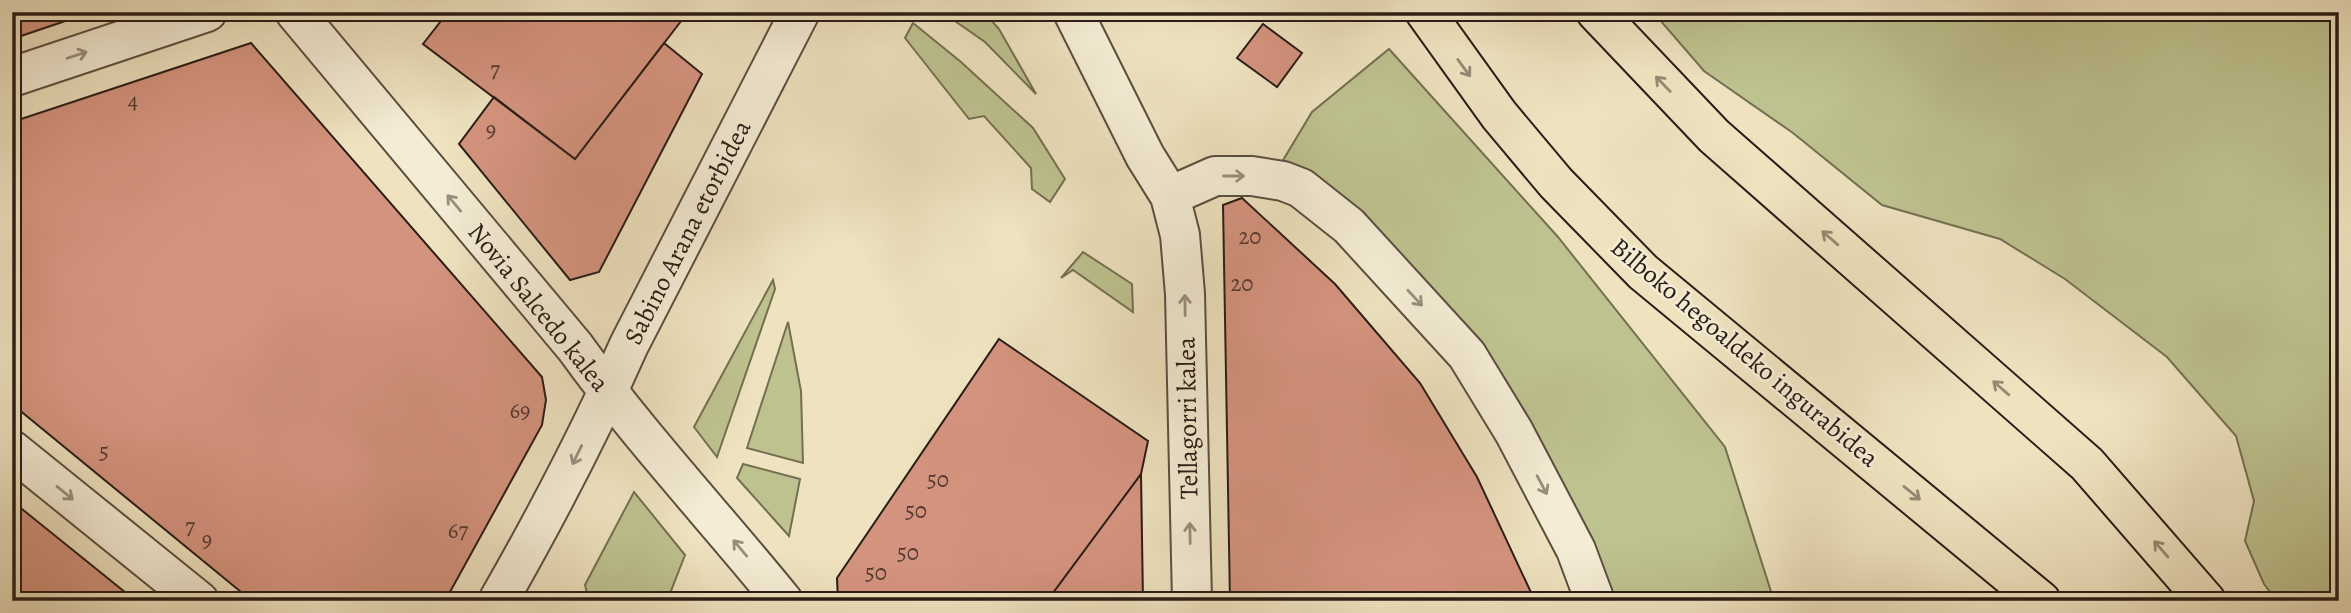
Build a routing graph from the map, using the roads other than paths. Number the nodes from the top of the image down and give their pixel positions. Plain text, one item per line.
1 (207, 12) edge
2 (295, 12) edge
3 (800, 12) edge
4 (1073, 12) edge
5 (1425, 12) edge
6 (1596, 12) edge
7 (12, 77) edge
8 (1170, 196) junction
9 (609, 394) junction
10 (12, 450) edge
11 (199, 601) edge
12 (498, 601) edge
13 (783, 601) edge
14 (1192, 601) edge
15 (1595, 601) edge
16 (2041, 601) edge
17 (2206, 601) edge

7 -> 1 street
9 -> 2 street, Novia Salcedo kalea
3 - 9 street, Sabino Arana etorbidea
4 - 8 street, Tellagorri kalea
5 -> 16 highway, Bilboko hegoaldeko ingurabidea
17 -> 6 highway
14 -> 8 street, Tellagorri kalea
8 -> 15 street
9 -> 12 street, Sabino Arana etorbidea
13 -> 9 street, Novia Salcedo kalea
10 -> 11 street

